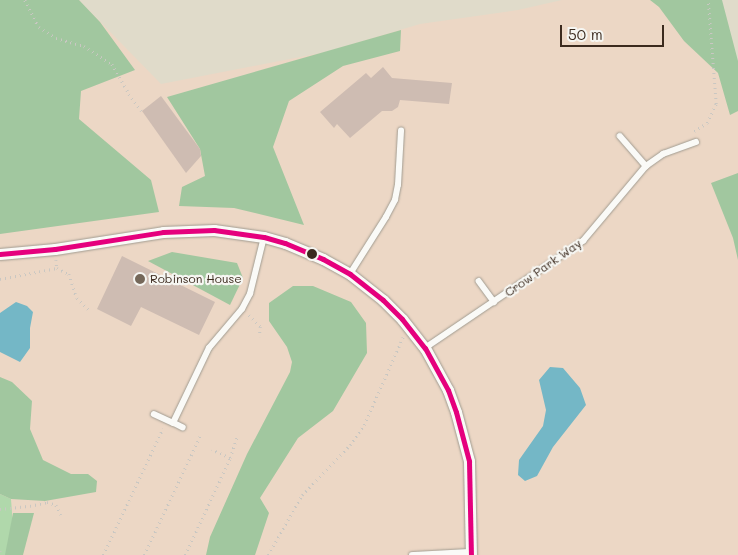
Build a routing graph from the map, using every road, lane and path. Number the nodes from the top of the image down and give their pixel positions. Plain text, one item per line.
1 (25, 0) edge
2 (708, 0) edge
3 (142, 111) dead end
4 (401, 131) dead end
5 (620, 136) dead end
6 (696, 142) joint
7 (646, 166) junction
8 (264, 237) junction
9 (55, 249) junction
10 (0, 254) edge
11 (57, 268) junction
12 (350, 274) junction
13 (0, 279) edge
14 (479, 281) dead end
15 (494, 302) junction
16 (242, 308) junction
17 (90, 311) dead end
18 (409, 328) junction
19 (259, 337) dead end
20 (425, 348) junction
21 (154, 414) dead end
22 (166, 420) junction
23 (173, 423) junction
24 (183, 428) dead end
25 (200, 436) dead end
26 (237, 436) dead end
27 (212, 450) dead end
28 (230, 458) junction
29 (0, 509) edge
30 (61, 515) dead end
31 (0, 551) edge
32 (471, 554) edge
33 (2, 555) edge
34 (103, 555) edge
35 (144, 555) edge
36 (185, 555) edge
37 (268, 555) edge
38 (412, 555) edge

1 - 3 path
2 - 6 path
4 - 12 lane
5 - 7 lane
6 - 7 lane, Crow Park Way
7 - 15 lane, Crow Park Way
8 - 9 street
8 - 12 street
8 - 16 lane
9 - 10 street
9 - 11 path
11 - 13 path
11 - 17 path
12 - 18 street
14 - 15 lane
15 - 20 lane, Crow Park Way
16 - 19 path
16 - 23 lane
18 - 20 street
18 - 37 path
20 - 32 street
21 - 22 lane
22 - 23 lane
22 - 34 path
23 - 24 lane
25 - 35 path
26 - 28 path
27 - 28 path
28 - 36 path
29 - 30 path
31 - 33 path
32 - 38 lane

